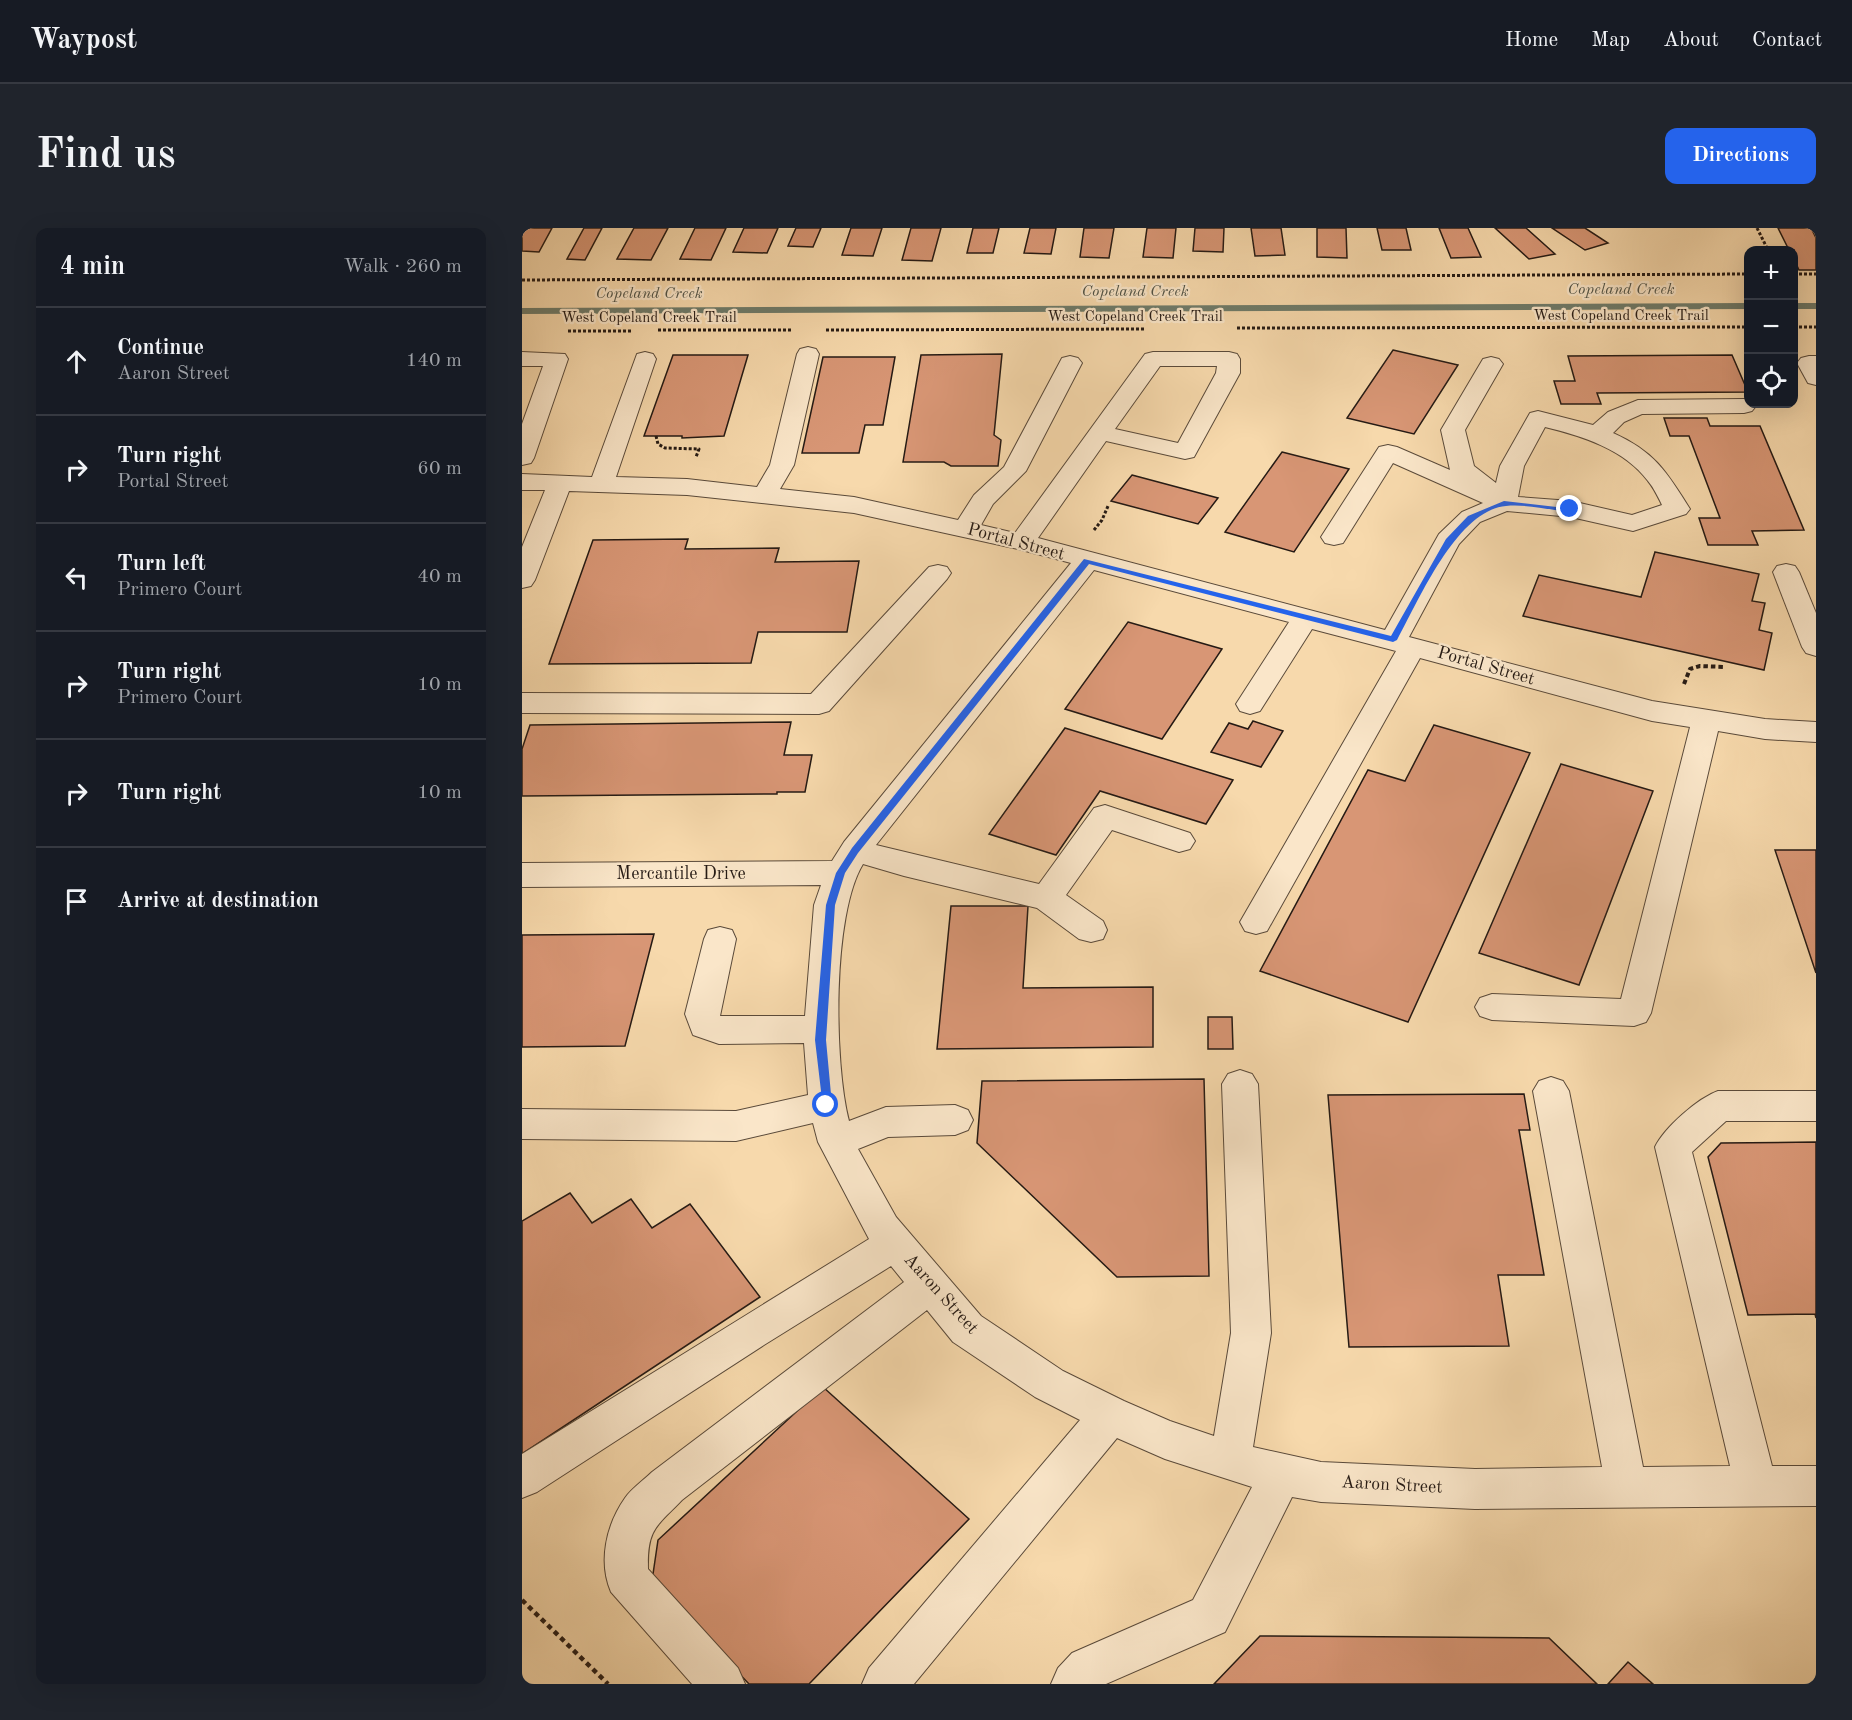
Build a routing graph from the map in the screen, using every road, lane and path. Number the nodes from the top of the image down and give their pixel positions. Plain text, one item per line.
1 (1757, 228) edge
2 (1766, 246) edge
3 (1744, 274) edge
4 (1798, 274) edge
5 (1816, 274) edge
6 (522, 280) edge
7 (1744, 327) edge
8 (1798, 327) edge
9 (1816, 327) edge
10 (1153, 328) dead end
11 (1236, 328) dead end
12 (641, 330) dead end
13 (653, 330) dead end
14 (796, 330) dead end
15 (820, 330) dead end
16 (558, 331) dead end
17 (808, 354) dead end
18 (522, 359) edge
19 (645, 359) dead end
20 (1070, 363) dead end
21 (1816, 363) edge
22 (1491, 364) dead end
23 (1816, 378) edge
24 (1744, 406) dead end
25 (1101, 433) junction
26 (1597, 435) junction
27 (656, 436) dead end
28 (522, 458) edge
29 (694, 461) dead end
30 (522, 482) edge
31 (560, 483) junction
32 (602, 483) junction
33 (765, 494) junction
34 (1504, 503) junction
35 (1108, 506) dead end
36 (966, 528) junction
37 (1334, 537) dead end
38 (1022, 542) junction
39 (1089, 547) junction
40 (938, 573) dead end
41 (1786, 573) dead end
42 (522, 580) edge
43 (1305, 619) junction
44 (1403, 642) junction
45 (1816, 647) edge
46 (1725, 668) dead end
47 (1683, 687) dead end
48 (522, 703) edge
49 (1250, 704) dead end
50 (1707, 721) junction
51 (1816, 732) edge
52 (1179, 841) dead end
53 (848, 862) junction
54 (522, 875) edge
55 (1047, 898) junction
56 (1256, 922) dead end
57 (1091, 930) dead end
58 (720, 939) dead end
59 (1492, 1007) dead end
60 (821, 1029) junction
61 (1240, 1084) dead end
62 (1551, 1091) dead end
63 (826, 1105) junction
64 (1816, 1106) edge
65 (955, 1120) dead end
66 (522, 1124) edge
67 (836, 1142) junction
68 (895, 1243) junction
69 (930, 1285) junction
70 (1110, 1416) junction
71 (1230, 1461) junction
72 (1281, 1475) junction
73 (522, 1478) edge
74 (1756, 1486) junction
75 (1816, 1486) edge
76 (1626, 1487) junction
77 (522, 1600) edge
78 (608, 1684) edge
79 (722, 1684) edge
80 (885, 1684) edge
81 (1074, 1684) edge

1 - 2 path
3 - 6 path
4 - 5 path
7 - 11 path, West Copeland Creek Trail
8 - 9 path
10 - 15 path, West Copeland Creek Trail
12 - 16 path, West Copeland Creek Trail
13 - 14 path, West Copeland Creek Trail
17 - 33 street
18 - 28 street
19 - 32 street
20 - 36 street
21 - 23 street
22 - 34 street
24 - 26 street
25 - 25 street
25 - 38 street
26 - 34 street
26 - 34 street
27 - 29 path
30 - 31 street, Portal Street
31 - 32 street, Portal Street
31 - 42 street
32 - 33 street, Portal Street
33 - 36 street, Portal Street
34 - 37 street
34 - 44 street
35 - 39 path
36 - 38 street, Portal Street
38 - 39 street, Portal Street
39 - 43 street, Portal Street
39 - 53 street, Aaron Street
40 - 48 street
41 - 45 street
43 - 44 street, Portal Street
43 - 49 street
44 - 50 street, Portal Street
44 - 56 street
46 - 47 path
50 - 51 street, Portal Street
50 - 59 street
52 - 55 street
53 - 54 street, Mercantile Drive
53 - 55 street, Mercantile Drive
53 - 60 street, Aaron Street
55 - 57 street
58 - 60 street
60 - 63 street, Aaron Street
61 - 71 street
62 - 76 street
63 - 66 street
63 - 67 street, Aaron Street
64 - 74 street
65 - 67 street
67 - 68 street, Aaron Street
68 - 69 street, Aaron Street
68 - 73 street
69 - 70 street, Aaron Street
69 - 79 street
70 - 71 street, Aaron Street
70 - 80 street
71 - 72 street, Aaron Street
72 - 76 street, Aaron Street
72 - 81 street
74 - 75 street, Aaron Street
74 - 76 street, Aaron Street
77 - 78 path

